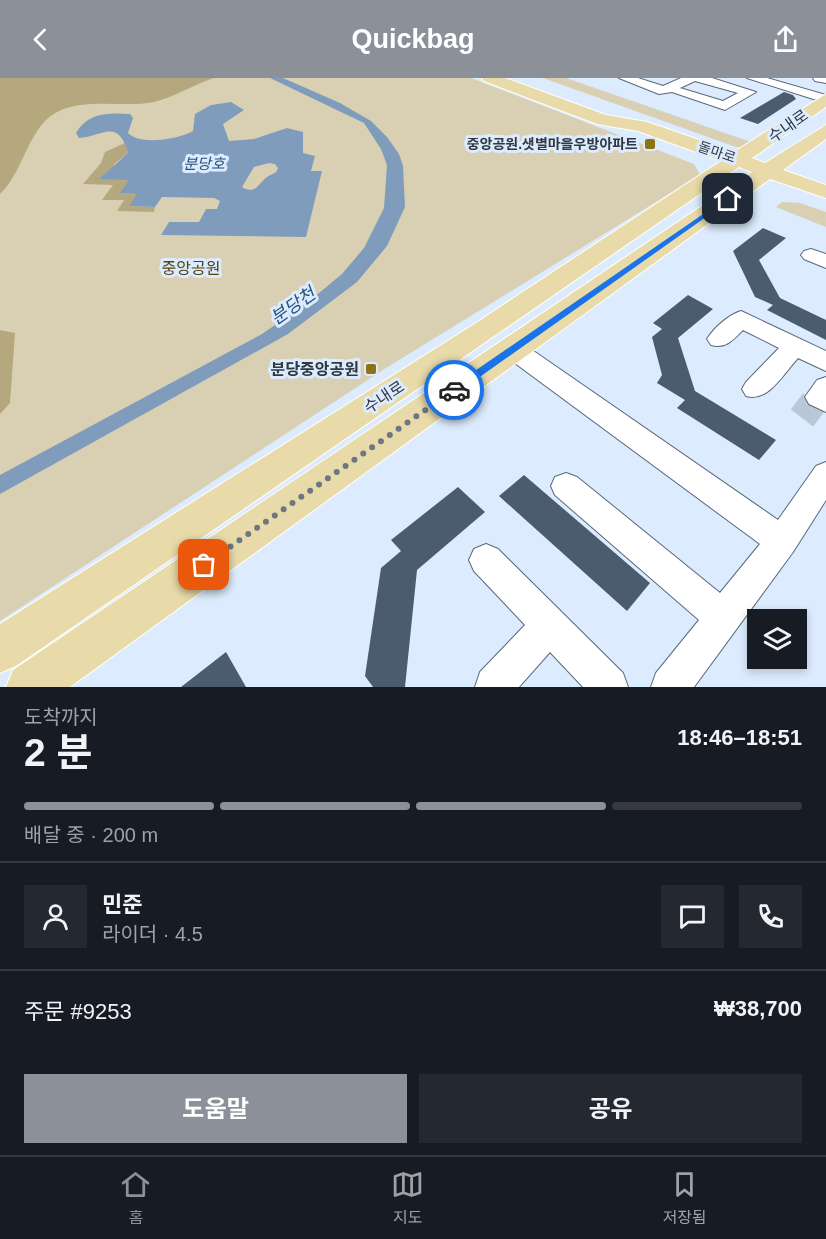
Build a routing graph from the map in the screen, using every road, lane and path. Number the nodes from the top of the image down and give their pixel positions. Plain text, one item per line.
1 (490, 78) edge
2 (518, 78) edge
3 (625, 78) edge
4 (691, 78) edge
5 (699, 78) edge
6 (762, 79) edge
7 (653, 80) edge
8 (709, 91) dead end
9 (679, 92) dead end
10 (736, 99) junction
11 (826, 99) edge
12 (641, 126) junction
13 (826, 130) edge
14 (738, 160) junction
15 (768, 171) junction
16 (826, 192) edge
17 (719, 339) dead end
18 (795, 346) junction
19 (513, 349) junction
20 (826, 362) edge
21 (754, 389) dead end
22 (826, 475) edge
23 (566, 486) dead end
24 (782, 541) junction
25 (486, 560) dead end
26 (723, 618) junction
27 (549, 625) junction
28 (0, 650) edge
29 (596, 681) edge
30 (494, 686) edge
31 (30, 687) edge
32 (670, 687) edge

1 - 12 main road, 돌마로
2 - 12 main road, 돌마로
3 - 7 lane
4 - 7 lane
5 - 10 lane
6 - 11 lane
8 - 10 lane
9 - 10 lane
11 - 14 main road, 수내로
12 - 14 main road, 돌마로
13 - 15 main road, 수내로
14 - 15 main road, 돌마로
14 - 28 main road, 수내로
15 - 16 main road, 돌마로
15 - 19 main road, 수내로
17 - 18 lane
18 - 20 lane
18 - 21 lane
19 - 24 lane
19 - 31 main road, 수내로
22 - 24 lane
23 - 26 lane
24 - 26 lane
25 - 27 lane
26 - 32 lane
27 - 29 lane
27 - 30 lane

